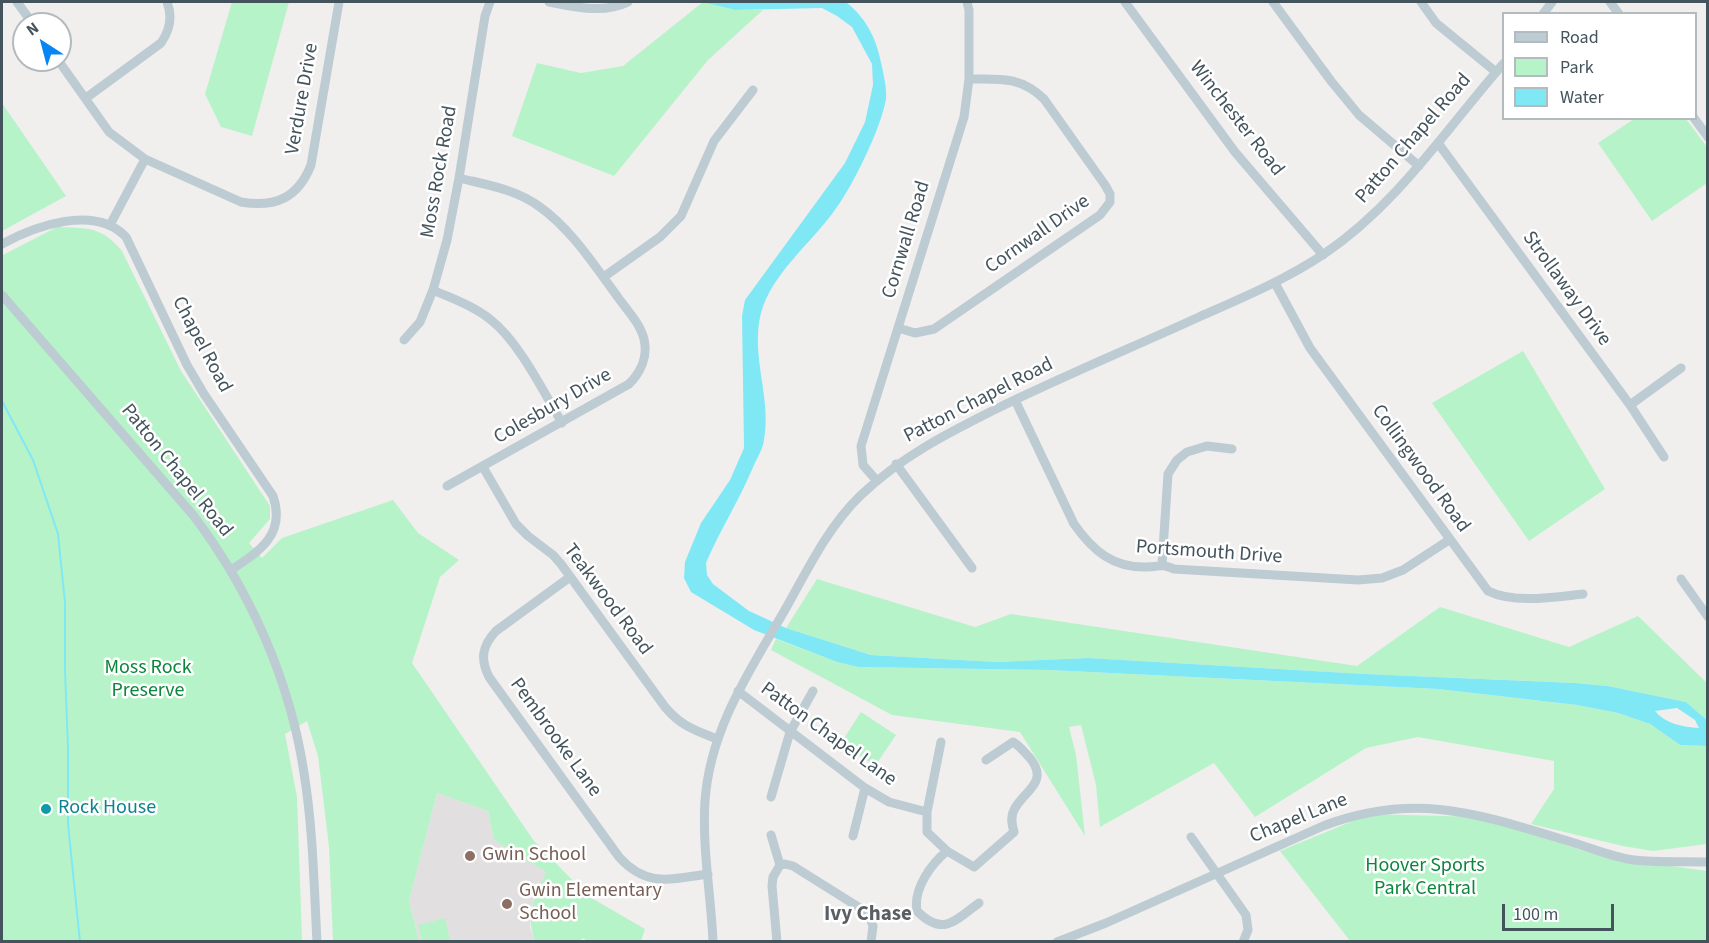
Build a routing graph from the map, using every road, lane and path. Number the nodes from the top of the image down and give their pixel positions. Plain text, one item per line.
1 (167, 2) edge
2 (339, 2) edge
3 (490, 2) edge
4 (549, 2) edge
5 (628, 2) edge
6 (967, 2) edge
7 (1125, 2) edge
8 (1273, 2) edge
9 (1421, 2) edge
10 (1502, 64) edge
11 (67, 72) edge
12 (1496, 72) junction
13 (969, 79) junction
14 (753, 90) dead end
15 (86, 98) junction
16 (1695, 120) edge
17 (1707, 137) edge
18 (1438, 143) junction
19 (145, 159) junction
20 (1419, 166) junction
21 (459, 178) junction
22 (111, 225) junction
23 (2, 244) edge
24 (1323, 255) junction
25 (604, 276) junction
26 (1275, 283) junction
27 (433, 290) junction
28 (2, 295) edge
29 (898, 328) junction
30 (404, 340) dead end
31 (1681, 368) dead end
32 (1015, 400) junction
33 (1630, 405) junction
34 (562, 423) junction
35 (1232, 449) dead end
36 (1665, 456) dead end
37 (896, 464) junction
38 (483, 467) junction
39 (877, 481) junction
40 (447, 486) dead end
41 (1449, 540) junction
42 (1162, 564) junction
43 (972, 568) dead end
44 (231, 570) junction
45 (570, 578) junction
46 (1681, 579) dead end
47 (1583, 594) dead end
48 (1707, 617) edge
49 (738, 691) junction
50 (813, 691) dead end
51 (790, 732) junction
52 (717, 739) junction
53 (942, 742) dead end
54 (986, 760) dead end
55 (865, 788) junction
56 (771, 797) dead end
57 (927, 812) junction
58 (771, 835) dead end
59 (853, 836) dead end
60 (1191, 837) dead end
61 (947, 851) junction
62 (1707, 862) edge
63 (780, 865) junction
64 (1216, 873) junction
65 (708, 874) junction
66 (978, 903) dead end
67 (317, 942) edge
68 (712, 942) edge
69 (777, 942) edge
70 (871, 942) edge
71 (1057, 942) edge
72 (1243, 942) edge

1 - 15 street
2 - 19 street, Verdure Drive
3 - 21 street, Moss Rock Road
4 - 5 street
6 - 13 street, Cornwall Road
7 - 24 street, Winchester Road
8 - 20 street
9 - 12 street
10 - 12 street, Patton Chapel Road
11 - 15 street, Verdure Drive
12 - 18 street, Patton Chapel Road
13 - 29 street, Cornwall Road
13 - 29 street, Cornwall Drive
14 - 25 street
15 - 19 street, Verdure Drive
16 - 17 street
18 - 20 street, Patton Chapel Road
18 - 33 street, Strollaway Drive
19 - 22 street
20 - 24 street, Patton Chapel Road
21 - 25 street, Colesbury Drive
21 - 27 street, Moss Rock Road
22 - 23 street
22 - 44 street, Chapel Road
24 - 26 street, Patton Chapel Road
25 - 34 street, Colesbury Drive
26 - 32 street, Patton Chapel Road
26 - 41 street, Collingwood Road
27 - 30 street, Moss Rock Road
27 - 34 street
28 - 44 street, Patton Chapel Road
29 - 39 street, Cornwall Road
31 - 33 street
32 - 37 street, Patton Chapel Road
32 - 42 street, Portsmouth Drive
33 - 36 street, Strollaway Drive
34 - 38 street, Colesbury Drive
35 - 42 street
37 - 39 street, Patton Chapel Road
37 - 43 street
38 - 40 street, Colesbury Drive
38 - 45 street, Teakwood Road
39 - 49 street, Patton Chapel Road
41 - 42 street, Portsmouth Drive
41 - 47 street, Collingwood Road
44 - 67 street, Patton Chapel Road
45 - 52 street, Teakwood Road
45 - 65 street, Pembrooke Lane
46 - 48 street
49 - 51 street, Patton Chapel Lane
49 - 52 street, Patton Chapel Road
50 - 51 street
51 - 55 street, Patton Chapel Lane
51 - 56 street
52 - 65 street, Patton Chapel Road
53 - 57 street
54 - 61 street
55 - 57 street, Patton Chapel Lane
55 - 59 street
57 - 61 street
58 - 63 street
60 - 64 street
61 - 66 street
62 - 64 street, Chapel Lane
63 - 69 street
63 - 70 street
64 - 71 street, Chapel Lane
64 - 72 street
65 - 68 street, Patton Chapel Road

